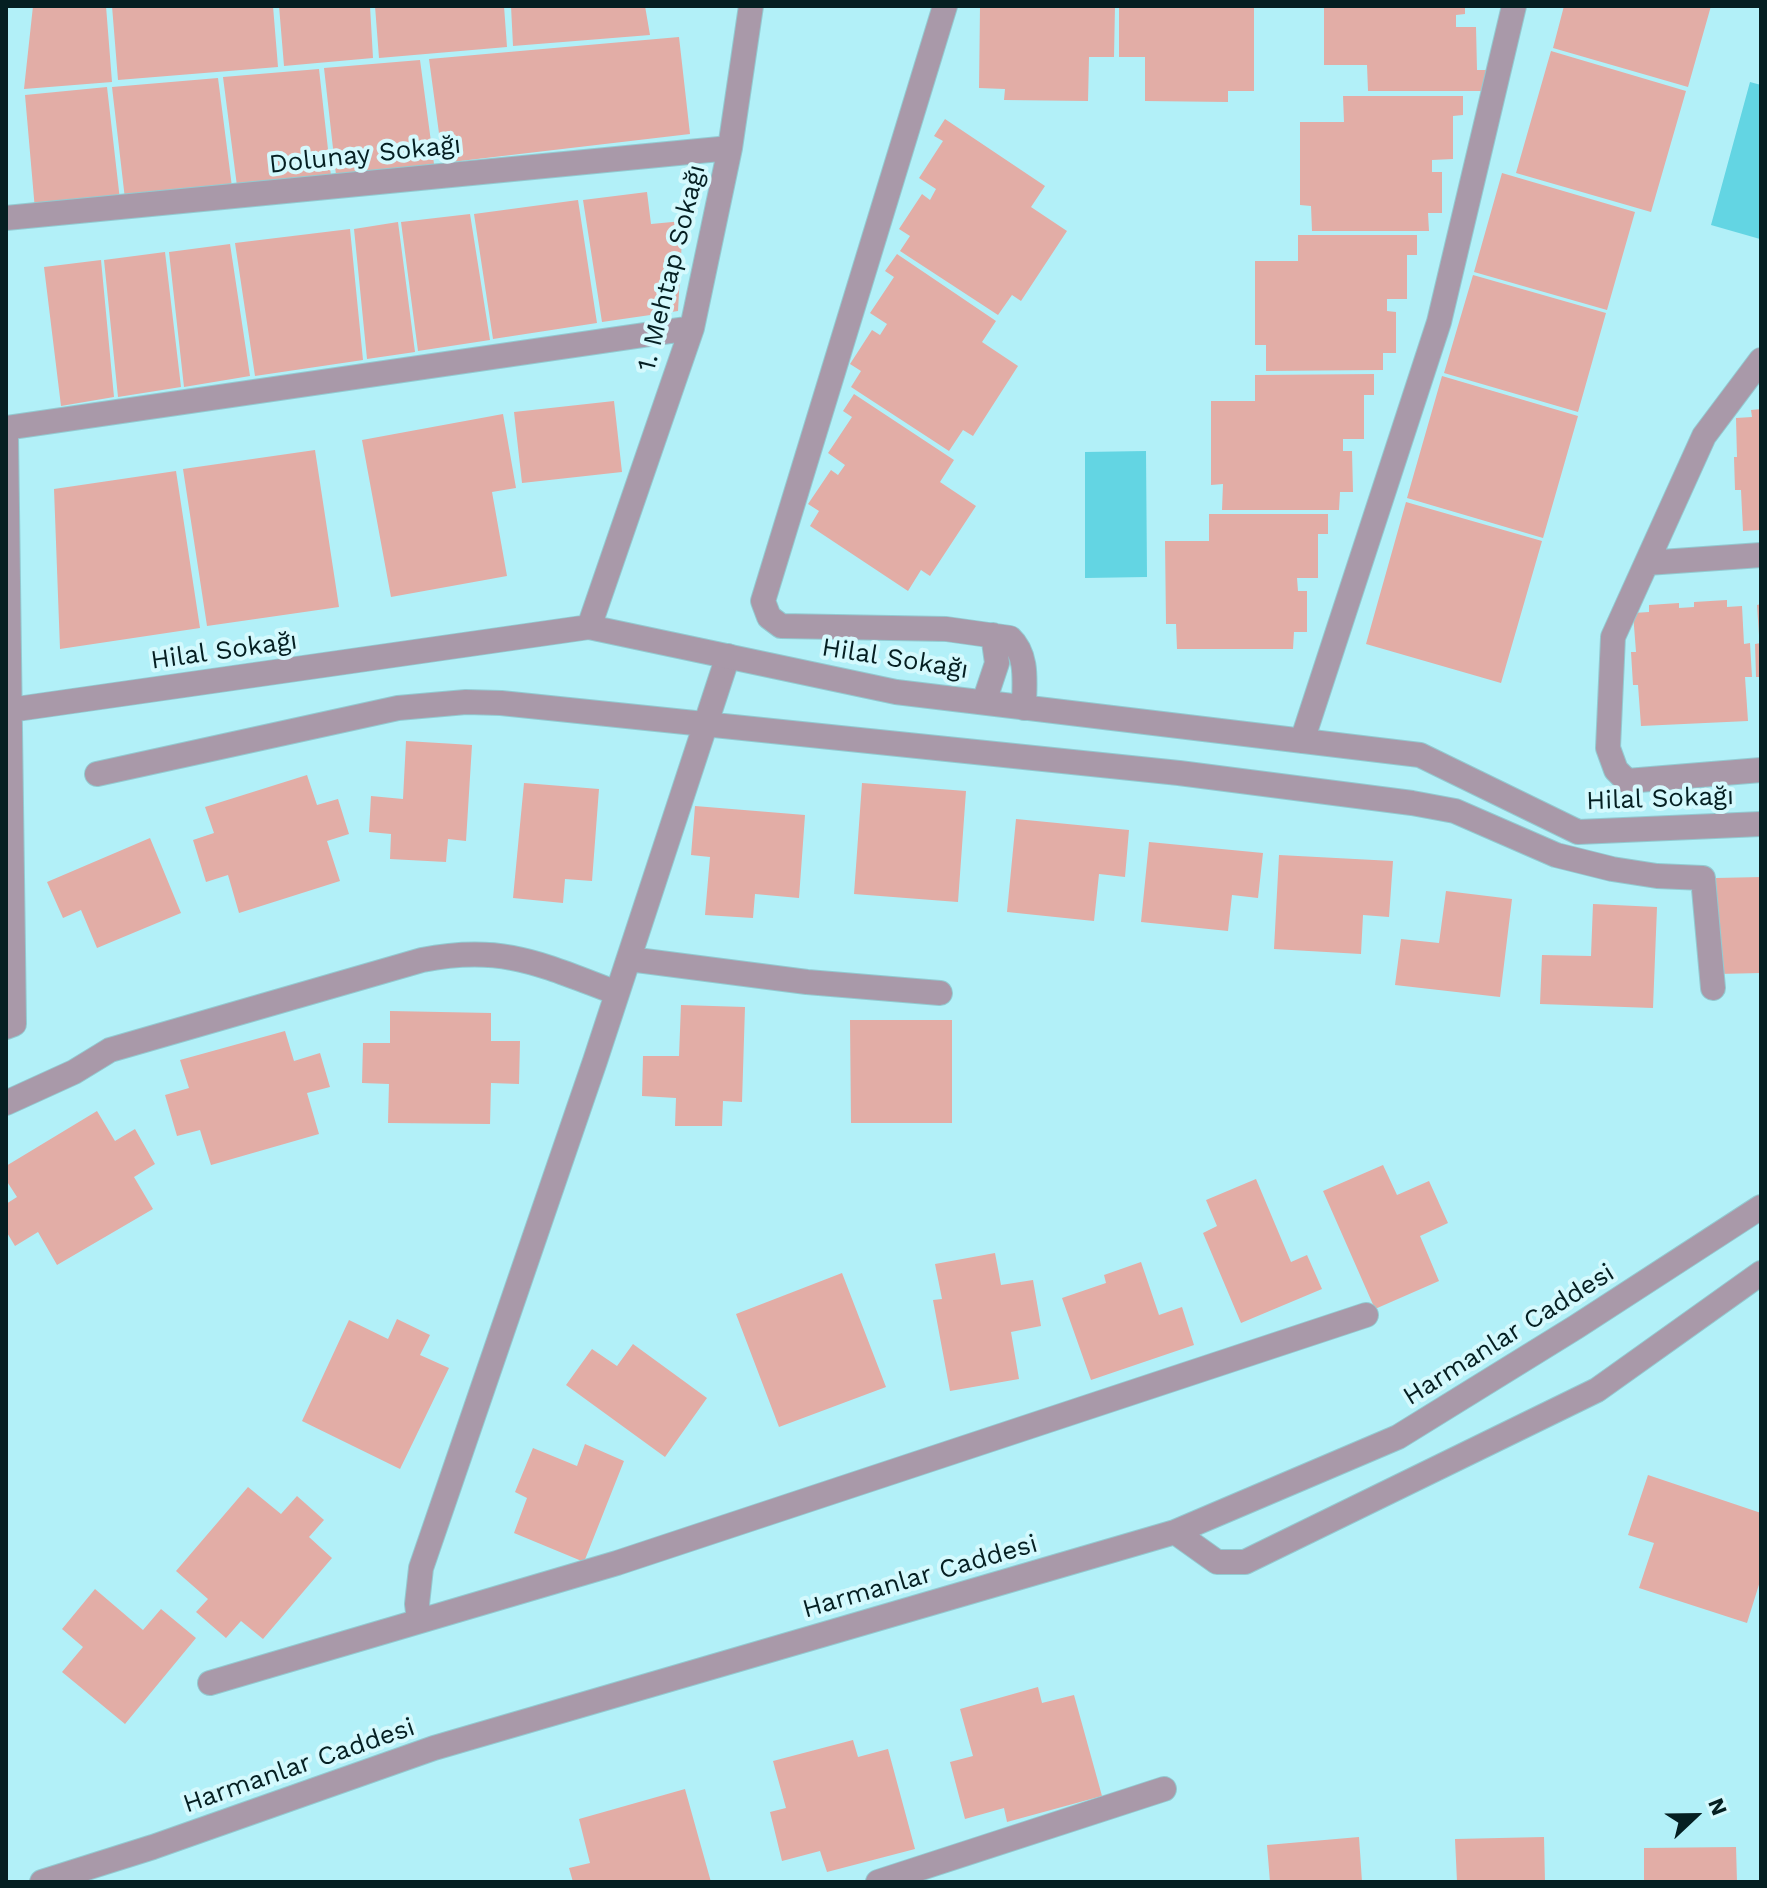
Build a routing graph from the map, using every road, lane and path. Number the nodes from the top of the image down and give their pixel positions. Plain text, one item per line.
1 (751, 6) edge
2 (945, 6) edge
3 (1514, 6) edge
4 (730, 148) junction
5 (6, 218) edge
6 (692, 328) junction
7 (1761, 360) edge
8 (6, 428) edge
9 (6, 435) edge
10 (1761, 555) edge
11 (1647, 563) junction
12 (7, 570) edge
13 (589, 627) junction
14 (993, 635) junction
15 (728, 656) junction
16 (984, 702) junction
17 (1024, 708) junction
18 (10, 710) junction
19 (706, 723) junction
20 (1302, 741) junction
21 (1761, 770) edge
22 (97, 774) dead end
23 (1761, 824) edge
24 (9, 880) edge
25 (629, 959) junction
26 (1713, 988) dead end
27 (617, 993) junction
28 (940, 993) dead end
29 (10, 1025) edge
30 (6, 1103) edge
31 (1761, 1207) edge
32 (1761, 1273) edge
33 (1366, 1315) dead end
34 (1175, 1532) junction
35 (419, 1620) junction
36 (210, 1683) dead end
37 (1164, 1789) dead end
38 (42, 1882) edge
39 (878, 1882) edge

1 - 4 street, 1. Mehtap Sokağı
2 - 14 street
3 - 20 street
4 - 5 street, Dolunay Sokağı
4 - 6 street, 1. Mehtap Sokağı
6 - 8 street
6 - 13 street, 1. Mehtap Sokağı
7 - 11 street
9 - 12 street
10 - 11 street
11 - 21 street
12 - 18 street
13 - 15 street, Hilal Sokağı
13 - 18 street, Hilal Sokağı
14 - 16 street
14 - 17 street
15 - 16 street, Hilal Sokağı
15 - 19 street
16 - 17 street, Hilal Sokağı
17 - 20 street, Hilal Sokağı
18 - 24 street
19 - 22 street
19 - 25 street
19 - 26 street
20 - 23 street, Hilal Sokağı
24 - 29 street
25 - 27 street
25 - 28 street
27 - 30 street
27 - 35 street
31 - 34 street, Harmanlar Caddesi
32 - 34 street
33 - 35 street
34 - 38 street, Harmanlar Caddesi
35 - 36 street
37 - 39 street

